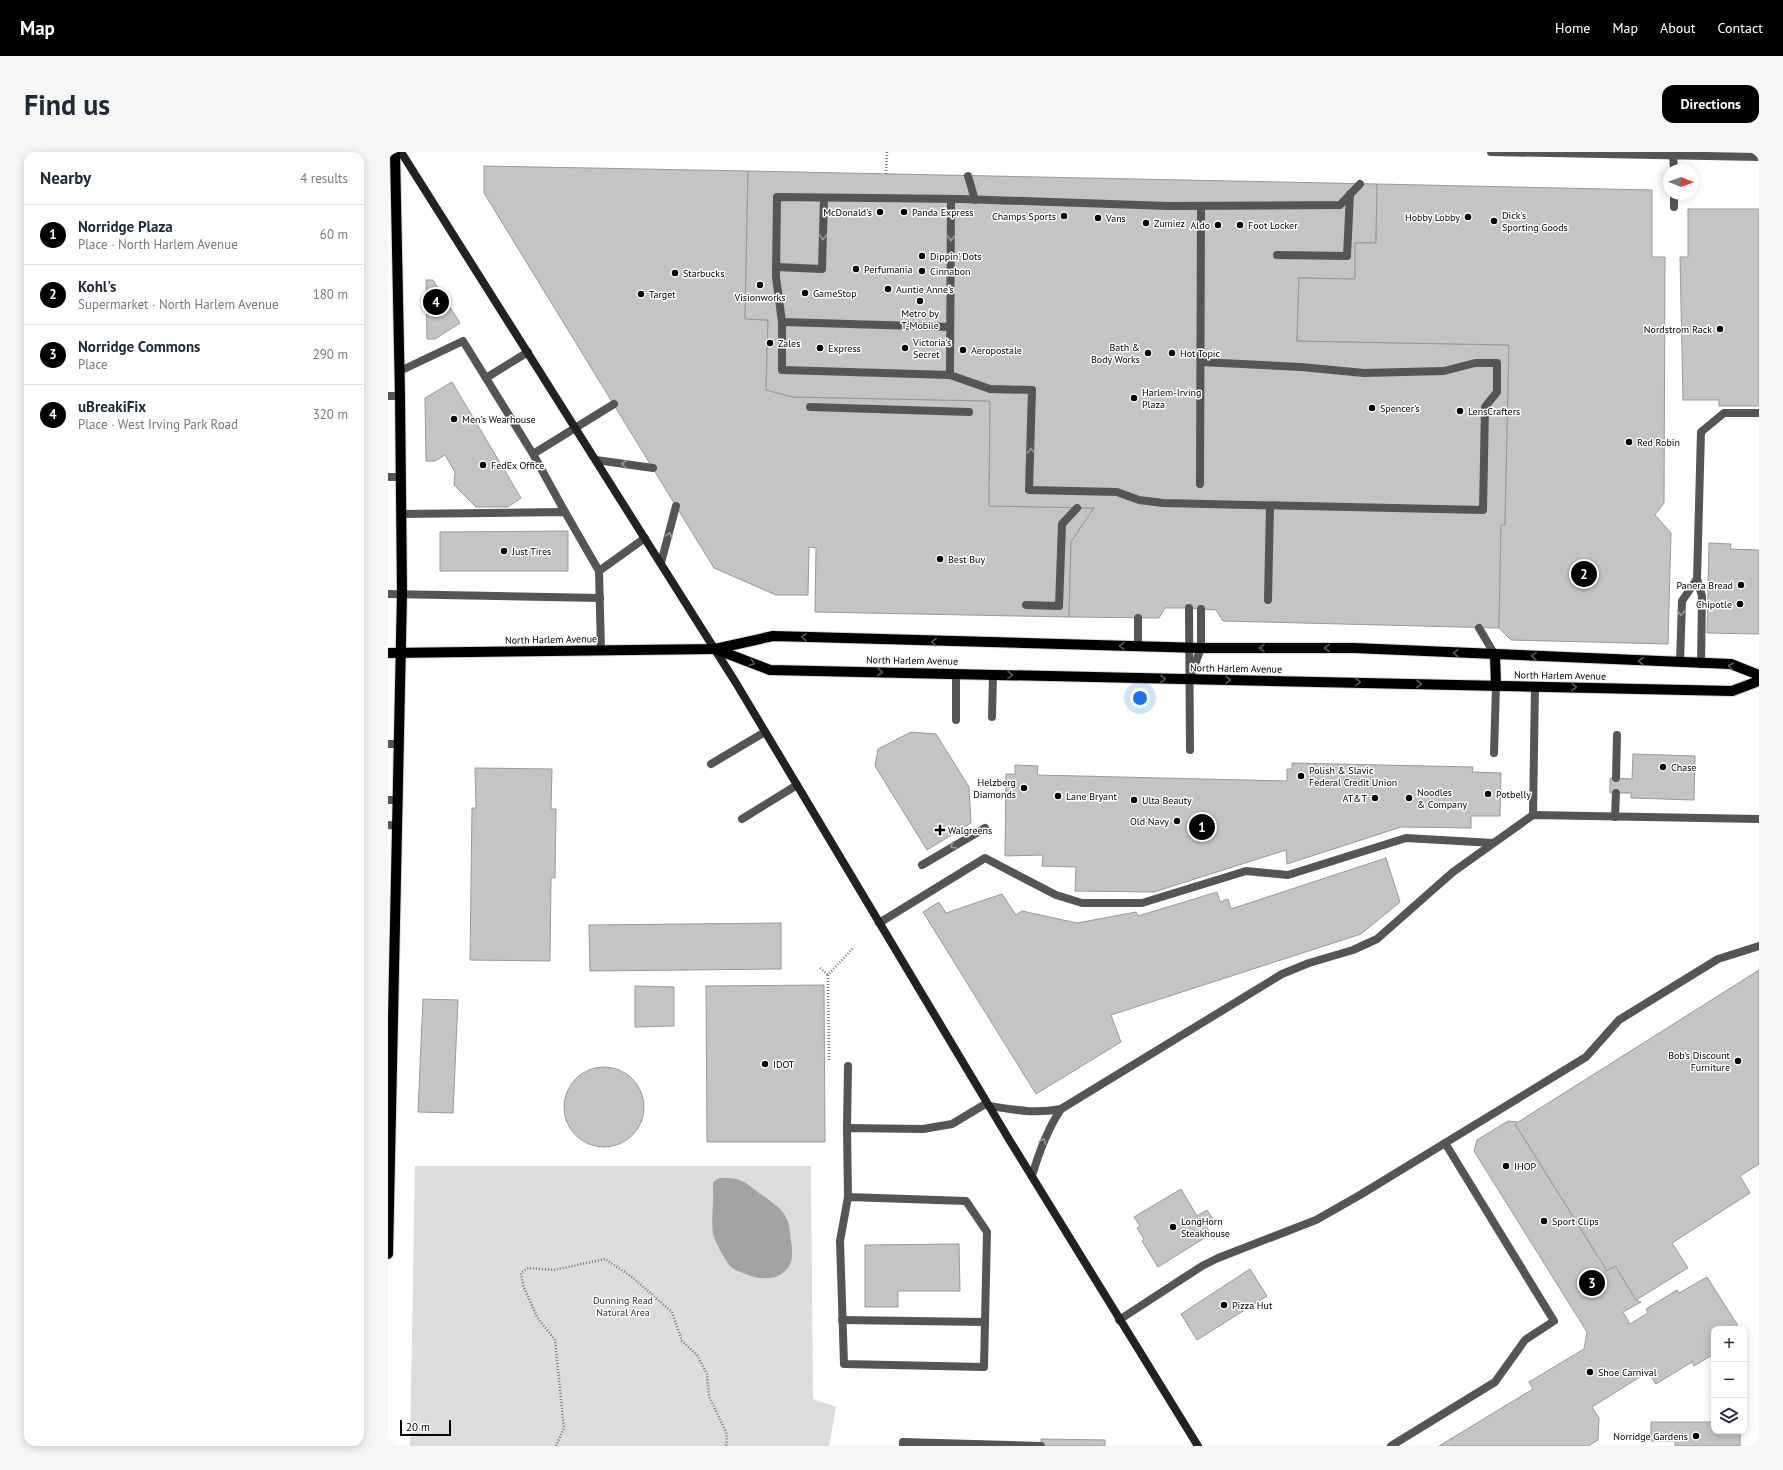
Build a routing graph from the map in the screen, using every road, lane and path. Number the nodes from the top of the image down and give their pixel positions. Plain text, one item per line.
1 (395, 152) edge
2 (402, 152) edge
3 (886, 152) edge
4 (1491, 152) edge
5 (1674, 155) junction
6 (1759, 157) edge
7 (1674, 164) edge
8 (886, 174) dead end
9 (968, 176) dead end
10 (1360, 184) dead end
11 (1350, 194) junction
12 (824, 198) junction
13 (951, 199) junction
14 (975, 200) junction
15 (1674, 200) edge
16 (392, 204) edge
17 (1201, 206) junction
18 (1674, 207) dead end
19 (1277, 255) dead end
20 (776, 267) junction
21 (782, 322) junction
22 (950, 327) junction
23 (528, 352) junction
24 (1201, 362) junction
25 (400, 371) junction
26 (950, 375) junction
27 (486, 378) junction
28 (388, 396) edge
29 (400, 396) junction
30 (614, 404) dead end
31 (810, 407) dead end
32 (969, 412) dead end
33 (1759, 413) edge
34 (576, 427) junction
35 (533, 454) junction
36 (596, 460) junction
37 (653, 468) dead end
38 (388, 477) edge
39 (401, 477) junction
40 (1200, 484) dead end
41 (676, 506) dead end
42 (1270, 506) junction
43 (1077, 508) dead end
44 (565, 512) junction
45 (401, 514) junction
46 (645, 538) junction
47 (661, 564) junction
48 (599, 571) junction
49 (1697, 579) junction
50 (388, 594) edge
51 (402, 594) junction
52 (600, 598) junction
53 (1268, 600) dead end
54 (1026, 605) dead end
55 (1189, 608) dead end
56 (1201, 609) dead end
57 (1138, 618) dead end
58 (1479, 628) dead end
59 (1138, 647) junction
60 (1189, 648) junction
61 (1201, 648) junction
62 (715, 649) junction
63 (601, 650) junction
64 (388, 653) edge
65 (401, 653) junction
66 (1495, 654) junction
67 (1680, 663) junction
68 (1701, 664) junction
69 (956, 673) junction
70 (993, 674) junction
71 (1759, 675) edge
72 (1189, 679) junction
73 (1759, 681) edge
74 (1496, 686) junction
75 (1535, 686) junction
76 (992, 717) dead end
77 (956, 720) dead end
78 (765, 732) junction
79 (1617, 735) dead end
80 (388, 744) edge
81 (399, 744) junction
82 (1190, 750) dead end
83 (1494, 754) dead end
84 (712, 764) dead end
85 (1616, 778) dead end
86 (797, 785) junction
87 (1616, 793) dead end
88 (393, 800) edge
89 (1533, 815) junction
90 (1615, 817) junction
91 (742, 818) dead end
92 (1759, 819) edge
93 (393, 826) edge
94 (985, 828) dead end
95 (1493, 843) junction
96 (922, 865) dead end
97 (392, 906) edge
98 (879, 923) junction
99 (1759, 946) edge
100 (854, 947) dead end
101 (820, 968) dead end
102 (828, 975) junction
103 (829, 1060) dead end
104 (848, 1066) dead end
105 (988, 1104) junction
106 (1061, 1109) junction
107 (847, 1128) junction
108 (1445, 1143) junction
109 (389, 1167) edge
110 (1032, 1176) junction
111 (848, 1197) junction
112 (388, 1254) edge
113 (842, 1320) junction
114 (1119, 1320) junction
115 (985, 1322) junction
116 (556, 1446) edge
117 (726, 1446) edge
118 (903, 1446) edge
119 (1041, 1446) edge
120 (1198, 1446) edge
121 (1391, 1446) edge

1 - 16 main road
2 - 23 main road
3 - 8 path
4 - 5 street
5 - 6 street
5 - 7 street
9 - 14 street
10 - 11 street
11 - 17 street
11 - 19 street
12 - 13 street
12 -> 20 street
12 - 20 street
13 - 14 street
13 -> 22 street
14 - 17 street
15 - 18 street
16 - 25 main road
17 - 24 street
20 - 21 street
21 - 22 street
21 - 26 street
22 - 26 street
23 - 27 street
23 - 34 main road
24 - 40 street
24 - 42 street
25 - 27 street
25 - 29 main road
42 -> 26 street
27 - 35 street
28 - 29 street
29 - 39 main road
30 - 34 street
31 - 32 street
33 - 49 street
34 - 35 street
34 - 36 main road
35 - 44 street
37 -> 36 street
36 - 46 main road
38 - 39 street
39 - 45 main road
47 -> 41 street
42 - 53 street
43 - 54 street
44 - 45 street
44 - 48 street
45 - 51 main road
46 - 47 main road
46 - 48 street
47 - 62 main road
48 - 52 street
49 -> 67 street
49 - 68 street
50 - 51 street
51 - 52 street
51 - 65 main road
52 - 63 street
55 - 60 street
56 - 61 street
57 - 59 street
58 - 66 street
59 - 60 main road, North Harlem Avenue
59 -> 62 main road, North Harlem Avenue
60 - 61 main road, North Harlem Avenue
60 - 72 street
66 -> 61 main road, North Harlem Avenue
61 - 72 street
62 - 63 main road, North Harlem Avenue
62 -> 69 main road, North Harlem Avenue
62 - 78 main road
63 - 65 main road, North Harlem Avenue
64 - 65 main road, North Harlem Avenue
65 - 81 main road
67 -> 66 main road, North Harlem Avenue
66 - 74 main road
67 - 68 main road, North Harlem Avenue
71 -> 68 main road, North Harlem Avenue
69 - 70 main road, North Harlem Avenue
69 - 77 street
70 -> 72 main road, North Harlem Avenue
70 - 76 street
72 -> 74 main road, North Harlem Avenue
72 - 82 street
75 -> 73 main road, North Harlem Avenue
74 - 75 main road, North Harlem Avenue
74 - 83 street
75 - 89 street
78 - 84 street
78 - 86 main road
79 - 85 street
80 - 81 street
81 - 88 main road
86 - 91 street
86 - 98 main road
87 - 90 street
88 - 93 main road
89 - 90 street
89 - 95 street
90 - 92 street
93 - 97 main road
94 -> 96 street
95 - 98 street
95 - 106 street
97 - 109 main road
98 - 105 main road
99 - 108 street
100 - 102 path
101 - 102 path
102 - 103 path
104 - 107 street
105 - 106 street
105 - 107 street
105 - 110 main road
110 -> 106 street
107 - 111 street
108 - 114 street
108 - 121 street
109 - 112 main road
110 - 114 main road
111 - 113 street
111 - 115 street
113 - 115 street
113 - 115 street
114 - 120 main road
116 - 117 path
118 - 119 street

